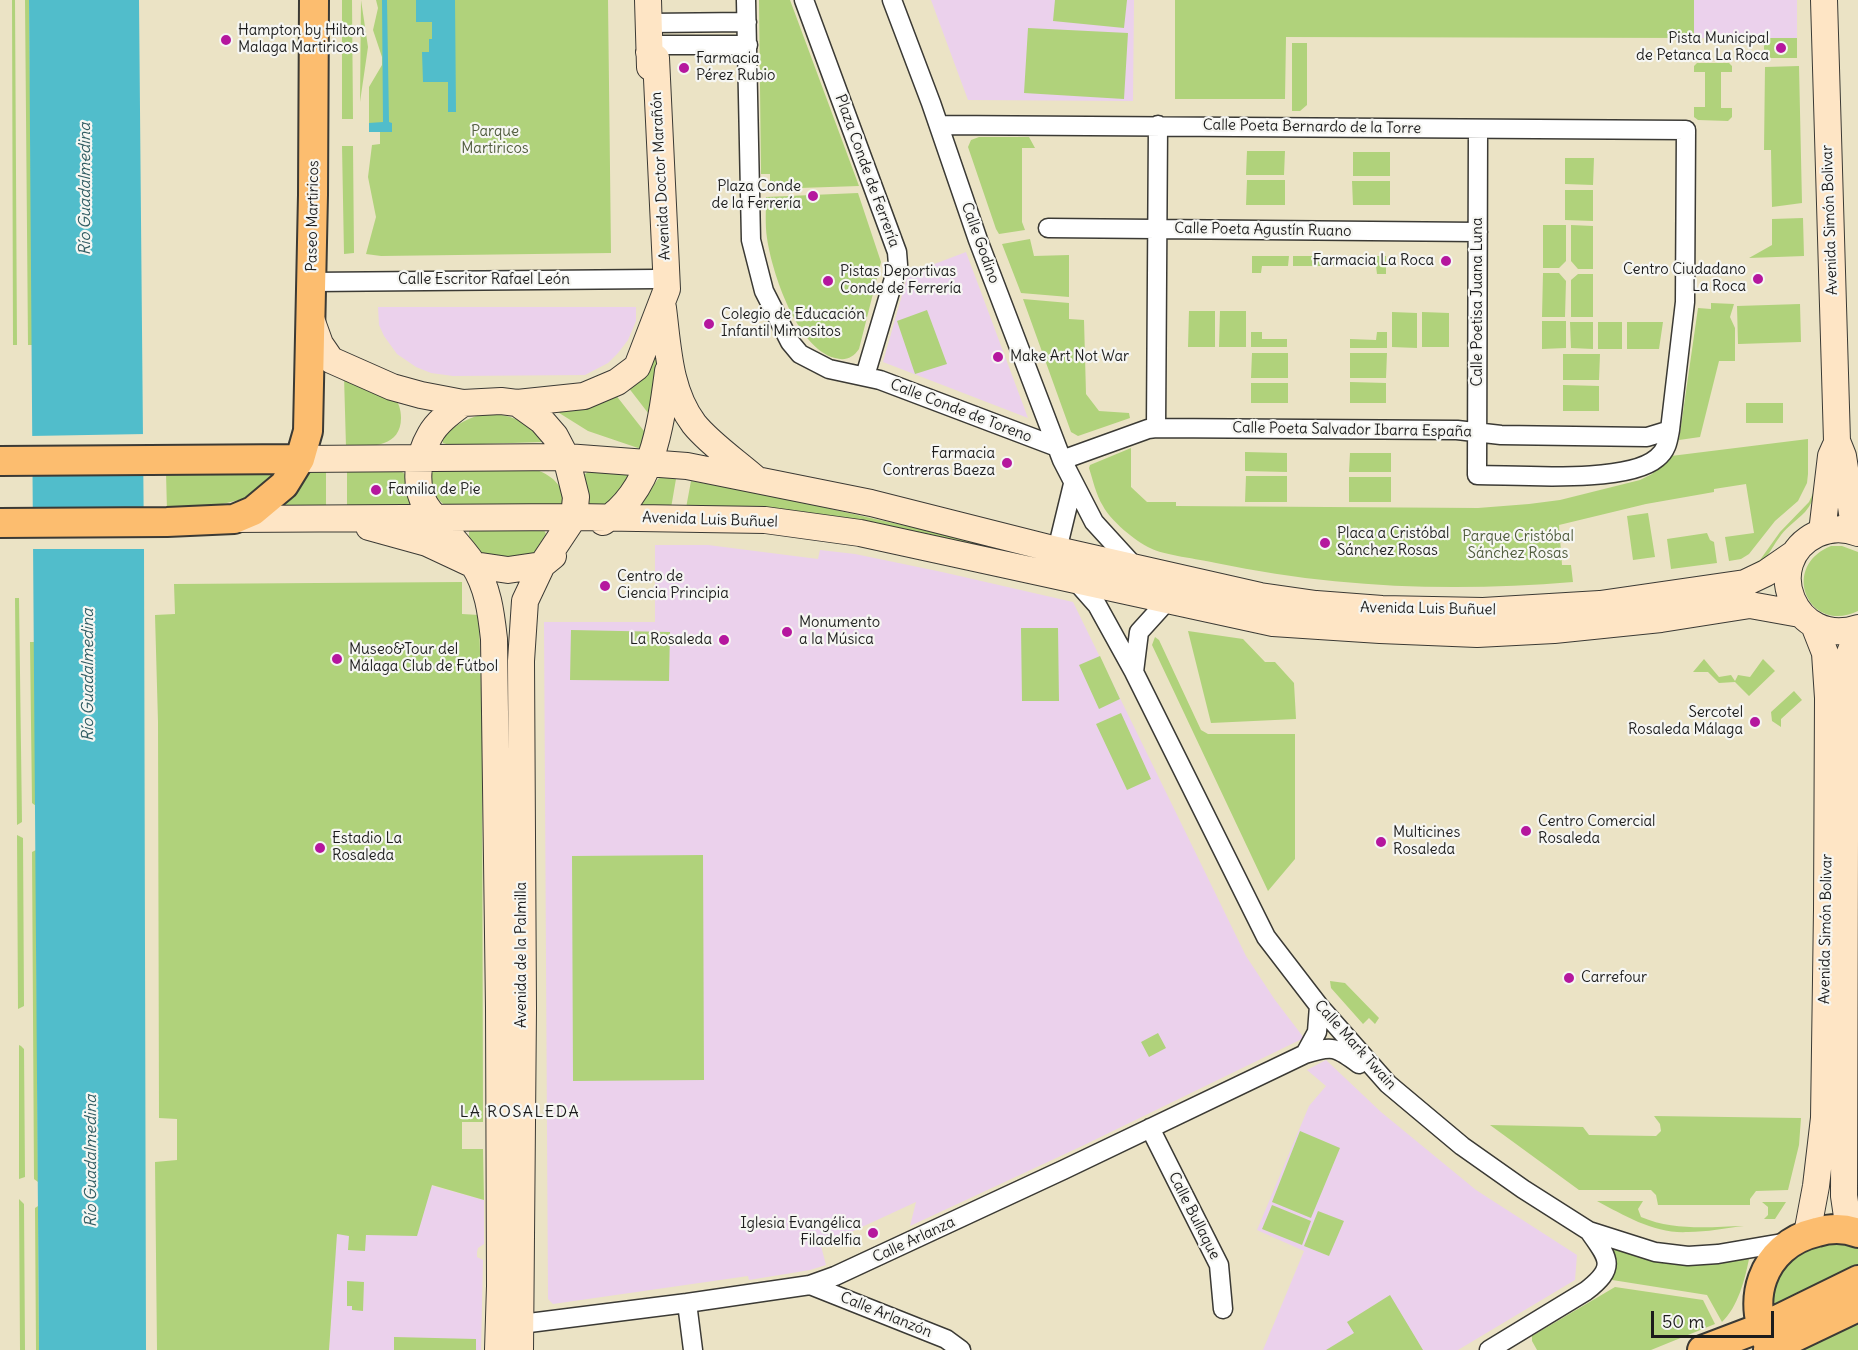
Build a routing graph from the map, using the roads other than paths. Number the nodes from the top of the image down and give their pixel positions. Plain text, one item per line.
1 (314, 0) edge
2 (746, 0) edge
3 (804, 0) edge
4 (892, 0) edge
5 (1824, 0) edge
6 (747, 22) junction
7 (649, 30) edge
8 (748, 45) junction
9 (939, 125) junction
10 (1158, 125) junction
11 (1478, 129) junction
12 (1048, 228) dead end
13 (1158, 229) junction
14 (1478, 232) junction
15 (311, 282) junction
16 (659, 290) junction
17 (311, 319) junction
18 (669, 359) junction
19 (865, 376) junction
20 (463, 403) junction
21 (517, 403) junction
22 (695, 424) joint
23 (1156, 428) junction
24 (1670, 430) junction
25 (1478, 431) junction
26 (1647, 437) junction
27 (1837, 441) junction
28 (1060, 454) junction
29 (566, 456) junction
30 (421, 458) junction
31 (300, 459) junction
32 (7, 461) edge
33 (650, 464) junction
34 (1646, 465) junction
35 (758, 480) junction
36 (1073, 484) junction
37 (574, 517) junction
38 (611, 517) junction
39 (436, 518) junction
40 (234, 519) junction
41 (340, 519) junction
42 (7, 523) edge
43 (1822, 532) junction
44 (1856, 532) edge
45 (1057, 550) junction
46 (1795, 553) junction
47 (474, 565) junction
48 (542, 565) junction
49 (1137, 569) junction
50 (1074, 579) junction
51 (1168, 600) junction
52 (1807, 620) junction
53 (1858, 627) edge
54 (1858, 632) edge
55 (1134, 672) junction
56 (1852, 883) edge
57 (1319, 1006) junction
58 (1305, 1054) junction
59 (1388, 1084) junction
60 (1851, 1094) edge
61 (1150, 1128) junction
62 (1851, 1136) edge
63 (1589, 1231) junction
64 (1854, 1232) edge
65 (1800, 1237) junction
66 (1858, 1280) edge
67 (810, 1285) junction
68 (687, 1304) junction
69 (1858, 1307) edge
70 (1224, 1309) dead end
71 (521, 1324) junction
72 (1768, 1344) edge
73 (506, 1347) edge
74 (693, 1350) edge
75 (961, 1350) edge
76 (1489, 1350) edge
77 (1702, 1350) edge

1 - 15 main road, Paseo Martiricos
2 - 6 street
3 - 19 street, Plaza Conde de Ferrería
4 - 9 street, Calle Godino
5 - 27 main road, Avenida Simón Bolivar
6 - 7 street
6 - 8 street
7 - 8 street
7 - 16 main road, Avenida Doctor Marañón
8 - 19 street
9 - 10 street, Calle Poeta Bernardo de la Torre
9 - 28 street, Calle Godino
10 - 11 street, Calle Poeta Bernardo de la Torre
10 - 13 street
11 - 14 street, Calle Poetisa Juana Luna
11 - 24 street, Calle Poeta Bernardo de la Torre
12 - 13 street, Calle Poeta Agustín Ruano
13 - 14 street, Calle Poeta Agustín Ruano
13 - 23 street
14 - 25 street, Calle Poetisa Juana Luna
15 - 16 street, Calle Escritor Rafael León
15 - 17 main road, Paseo Martiricos
16 - 18 main road, Avenida Doctor Marañón
16 - 21 main road, Avenida Doctor Marañón
17 - 20 main road, Avenida Doctor Marañón
17 - 31 main road, Paseo Martiricos
18 - 22 main road, Avenida Doctor Marañón
18 - 33 main road
19 - 28 street, Calle Conde de Toreno
20 - 21 main road, Avenida Doctor Marañón
20 - 30 main road
21 - 29 main road
22 - 35 main road, Avenida Luis Buñuel
23 - 25 street, Calle Poeta Salvador Ibarra España
23 - 28 street, Calle Poeta Salvador Ibarra España
24 - 26 street, Calle Poeta Salvador Ibarra España
24 - 34 street
25 - 26 street, Calle Poeta Salvador Ibarra España
25 - 34 street, Calle Poetisa Juana Luna
26 - 34 street
27 - 43 main road, Avenida Simón Bolivar
27 - 44 main road, Avenida Simón Bolivar
28 - 36 street, Calle Godino
29 - 30 main road, Avenida Luis Buñuel
29 - 33 main road, Avenida Luis Buñuel
29 - 37 main road
30 - 31 main road, Avenida Luis Buñuel
30 - 39 main road, Avenida de la Palmilla
31 - 32 main road, Avenida Luis Buñuel
31 - 40 main road, Paseo Martiricos
33 - 35 main road, Avenida Luis Buñuel
33 - 38 main road
35 - 45 main road, Avenida Luis Buñuel
36 - 45 street
36 - 49 street, Calle Godino
37 - 38 main road, Avenida Luis Buñuel
37 - 39 main road, Avenida Luis Buñuel
37 - 48 main road, Avenida de la Palmilla
38 - 48 main road
38 - 50 main road, Avenida Luis Buñuel
39 - 41 main road, Avenida Luis Buñuel
39 - 47 main road, Avenida de la Palmilla
40 - 41 main road, Avenida Luis Buñuel
40 - 42 main road, Avenida Luis Buñuel
41 - 47 main road, Avenida Luis Buñuel
43 - 44 main road
43 - 46 main road, Avenida Luis Buñuel
45 - 49 main road, Avenida Luis Buñuel
45 - 50 street
46 - 49 main road, Avenida Luis Buñuel
46 - 52 main road, Avenida Simón Bolivar
47 - 48 main road, Avenida Luis Buñuel
47 - 73 main road, Avenida de la Palmilla
48 - 71 main road, Avenida de la Palmilla
50 - 51 main road, Avenida Luis Buñuel
50 - 55 street, Calle Mark Twain
51 - 52 main road, Avenida Luis Buñuel
51 - 55 street
52 - 53 main road, Avenida Luis Buñuel
52 - 65 main road, Avenida Simón Bolivar
54 - 56 main road, Avenida Simón Bolivar
55 - 57 street, Calle Mark Twain
56 - 60 main road, Avenida Simón Bolivar
57 - 58 street
57 - 59 street, Calle Mark Twain
58 - 59 street, Calle Arlanza
58 - 61 street, Calle Arlanza
59 - 63 street, Calle Mark Twain
60 - 62 main road, Avenida Simón Bolivar
61 - 67 street, Calle Arlanza
61 - 70 street, Calle Bullaque
62 - 64 main road, Avenida Simón Bolivar
63 - 65 street, Calle Mark Twain
63 - 76 street
64 - 65 main road
65 - 72 main road
66 - 72 main road
67 - 68 street, Calle Arlanza
67 - 75 street, Calle Arlanzón
68 - 71 street, Calle Arlanza
68 - 74 street
69 - 72 main road
71 - 73 main road, Avenida de la Palmilla
72 - 77 main road

